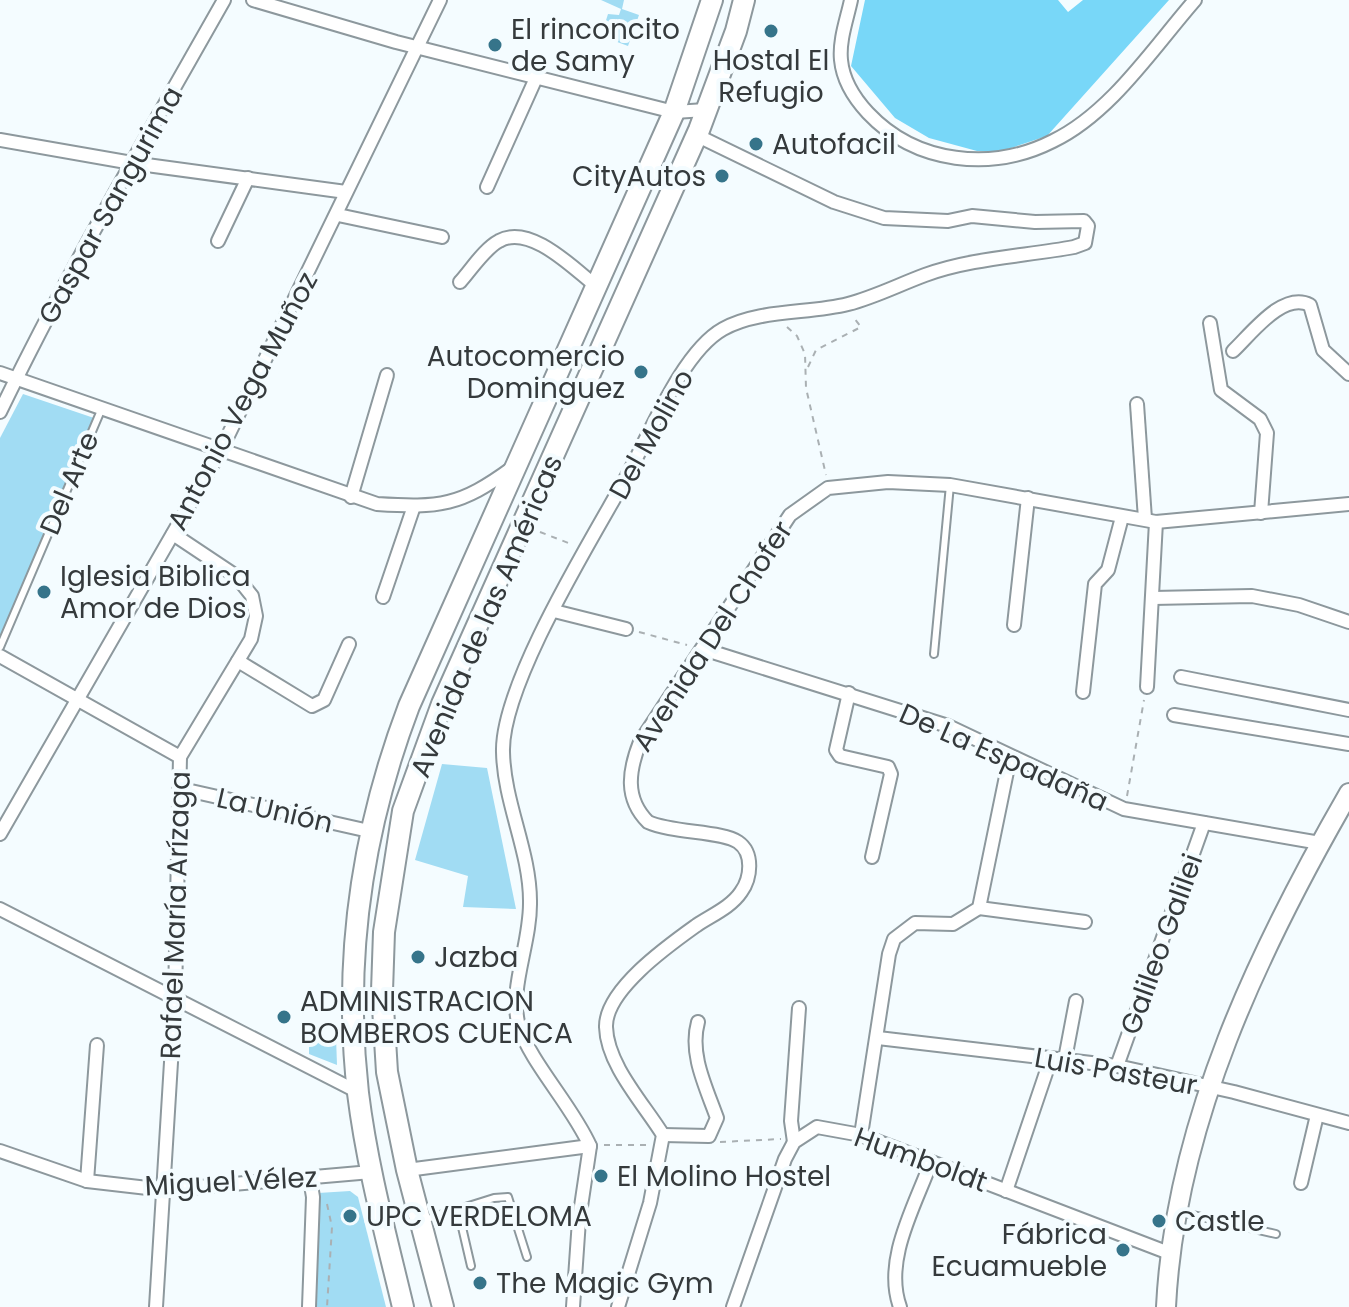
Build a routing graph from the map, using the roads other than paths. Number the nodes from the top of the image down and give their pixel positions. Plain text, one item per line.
1 (224, 0) edge
2 (253, 0) edge
3 (440, 0) edge
4 (712, 0) edge
5 (744, 0) edge
6 (851, 0) edge
7 (1195, 0) edge
8 (416, 47) junction
9 (536, 78) junction
10 (706, 110) junction
11 (674, 112) junction
12 (696, 135) junction
13 (0, 140) edge
14 (132, 163) junction
15 (248, 178) junction
16 (487, 187) dead end
17 (346, 192) junction
18 (338, 215) junction
19 (442, 237) dead end
20 (218, 241) dead end
21 (460, 282) dead end
22 (596, 286) junction
23 (1210, 323) dead end
24 (1233, 351) dead end
25 (0, 373) edge
26 (1349, 373) edge
27 (387, 375) dead end
28 (16, 379) junction
29 (1137, 404) dead end
30 (102, 408) junction
31 (0, 412) edge
32 (221, 450) junction
33 (518, 463) junction
34 (950, 485) junction
35 (351, 497) junction
36 (1028, 498) junction
37 (1349, 504) edge
38 (414, 506) junction
39 (1261, 513) junction
40 (1122, 517) junction
41 (1150, 520) junction
42 (173, 534) junction
43 (383, 597) dead end
44 (1153, 598) junction
45 (554, 611) junction
46 (1349, 622) edge
47 (1014, 625) dead end
48 (626, 629) road end
49 (349, 644) dead end
50 (0, 647) edge
51 (703, 649) junction
52 (934, 654) dead end
53 (0, 656) edge
54 (238, 661) junction
55 (1181, 677) dead end
56 (1147, 687) road end
57 (1083, 692) dead end
58 (849, 693) junction
59 (77, 700) junction
60 (1349, 710) edge
61 (1174, 715) dead end
62 (1349, 744) edge
63 (180, 757) junction
64 (1010, 757) junction
65 (182, 789) junction
66 (1349, 793) edge
67 (1204, 823) junction
68 (369, 831) junction
69 (0, 834) edge
70 (1320, 843) junction
71 (872, 857) dead end
72 (979, 908) junction
73 (0, 909) edge
74 (1085, 922) dead end
75 (175, 997) junction
76 (1076, 1001) dead end
77 (799, 1008) dead end
78 (698, 1022) dead end
79 (878, 1038) junction
80 (97, 1045) dead end
81 (1051, 1058) junction
82 (1065, 1059) junction
83 (1117, 1066) junction
84 (1210, 1087) junction
85 (358, 1092) junction
86 (1317, 1115) junction
87 (1349, 1123) edge
88 (663, 1135) junction
89 (861, 1135) junction
90 (794, 1142) junction
91 (590, 1146) junction
92 (0, 1151) edge
93 (931, 1162) junction
94 (407, 1170) junction
95 (371, 1172) junction
96 (310, 1179) junction
97 (87, 1181) junction
98 (1301, 1183) dead end
99 (165, 1190) junction
100 (1006, 1191) junction
101 (458, 1210) junction
102 (1176, 1212) junction
103 (420, 1220) junction
104 (1276, 1234) dead end
105 (1169, 1253) junction
106 (527, 1257) dead end
107 (471, 1266) dead end
108 (156, 1307) edge
109 (309, 1307) edge
110 (403, 1307) edge
111 (443, 1307) edge
112 (573, 1307) edge
113 (618, 1307) edge
114 (733, 1307) edge
115 (900, 1307) edge
116 (1166, 1307) edge

1 - 14 street, Gaspar Sangurima
2 - 8 street
3 - 8 street, Antonio Vega Muñoz
4 - 11 main road, Avenida de las Américas
5 - 10 main road, Avenida de las Américas
6 - 7 street
8 - 9 street
8 - 17 street, Antonio Vega Muñoz
9 - 11 street
9 - 16 street
10 - 11 street
10 - 12 main road, Avenida de las Américas
11 - 22 main road, Avenida de las Américas
12 - 45 street, Del Molino
12 - 94 main road, Avenida de las Américas
13 - 14 street
14 - 15 street
14 - 28 street, Gaspar Sangurima
15 - 17 street
15 - 20 street
17 - 18 street, Antonio Vega Muñoz
18 - 19 street
18 - 32 street, Antonio Vega Muñoz
21 - 22 street
22 - 33 main road, Avenida de las Américas
23 - 39 street
24 - 26 street
25 - 28 street
27 - 35 street
28 - 30 street
28 - 31 street, Gaspar Sangurima
29 - 41 street
30 - 32 street
30 - 50 lane, Del Arte
32 - 35 street
32 - 42 street, Antonio Vega Muñoz
33 - 38 street
33 - 68 main road, Avenida de las Américas
34 - 36 street, Avenida Del Chofer
34 - 51 street, Avenida Del Chofer
34 - 52 lane
35 - 38 street
36 - 40 street, Avenida Del Chofer
36 - 47 street
37 - 39 street, Avenida Del Chofer
38 - 43 street
39 - 41 street, Avenida Del Chofer
40 - 41 street, Avenida Del Chofer
40 - 57 street
41 - 44 street
42 - 54 street, Rafael María Arízaga
42 - 59 street, Antonio Vega Muñoz
44 - 46 street
44 - 56 street
45 - 48 street
45 - 91 street, Del Molino
49 - 54 street
51 - 58 street, De La Espadaña
51 - 88 street, Avenida Del Chofer
53 - 59 street
54 - 63 street, Rafael María Arízaga
55 - 60 street
58 - 64 street, De La Espadaña
58 - 71 street
59 - 63 street
59 - 69 street, Antonio Vega Muñoz
61 - 62 street
63 - 65 street, Rafael María Arízaga
64 - 67 street, De La Espadaña
64 - 72 street
65 - 68 street, La Unión
65 - 75 street, Rafael María Arízaga
66 - 70 street
67 - 70 street, De La Espadaña
67 - 83 street, Galileo Galilei
68 - 85 main road, Avenida de las Américas
70 - 84 street
72 - 74 street
72 - 79 street
73 - 75 street
75 - 85 street
75 - 99 street, Rafael María Arízaga
76 - 82 street
77 - 90 street
78 - 88 street
79 - 81 street, Luis Pasteur
79 - 89 street
80 - 97 street
81 - 82 street, Luis Pasteur
81 - 100 street
82 - 83 street, Luis Pasteur
83 - 84 street, Luis Pasteur
84 - 86 street, Luis Pasteur
84 - 102 street
85 - 95 main road, Avenida de las Américas
86 - 87 street, Luis Pasteur
86 - 98 street
88 - 113 street
89 - 90 street, Humboldt
89 - 93 street, Humboldt
90 - 114 street
91 - 94 street
91 - 112 street
92 - 97 street, Miguel Vélez
93 - 100 street, Humboldt
93 - 115 street
94 - 103 main road, Avenida de las Américas
95 - 96 street, Miguel Vélez
95 - 110 main road, Avenida de las Américas
96 - 99 street, Miguel Vélez
96 - 109 street
97 - 99 street, Miguel Vélez
99 - 108 street, Rafael María Arízaga
100 - 105 street, Humboldt
101 - 103 lane
101 - 106 lane
101 - 107 lane
102 - 104 lane
102 - 105 street
103 - 111 main road, Avenida de las Américas
105 - 116 street

